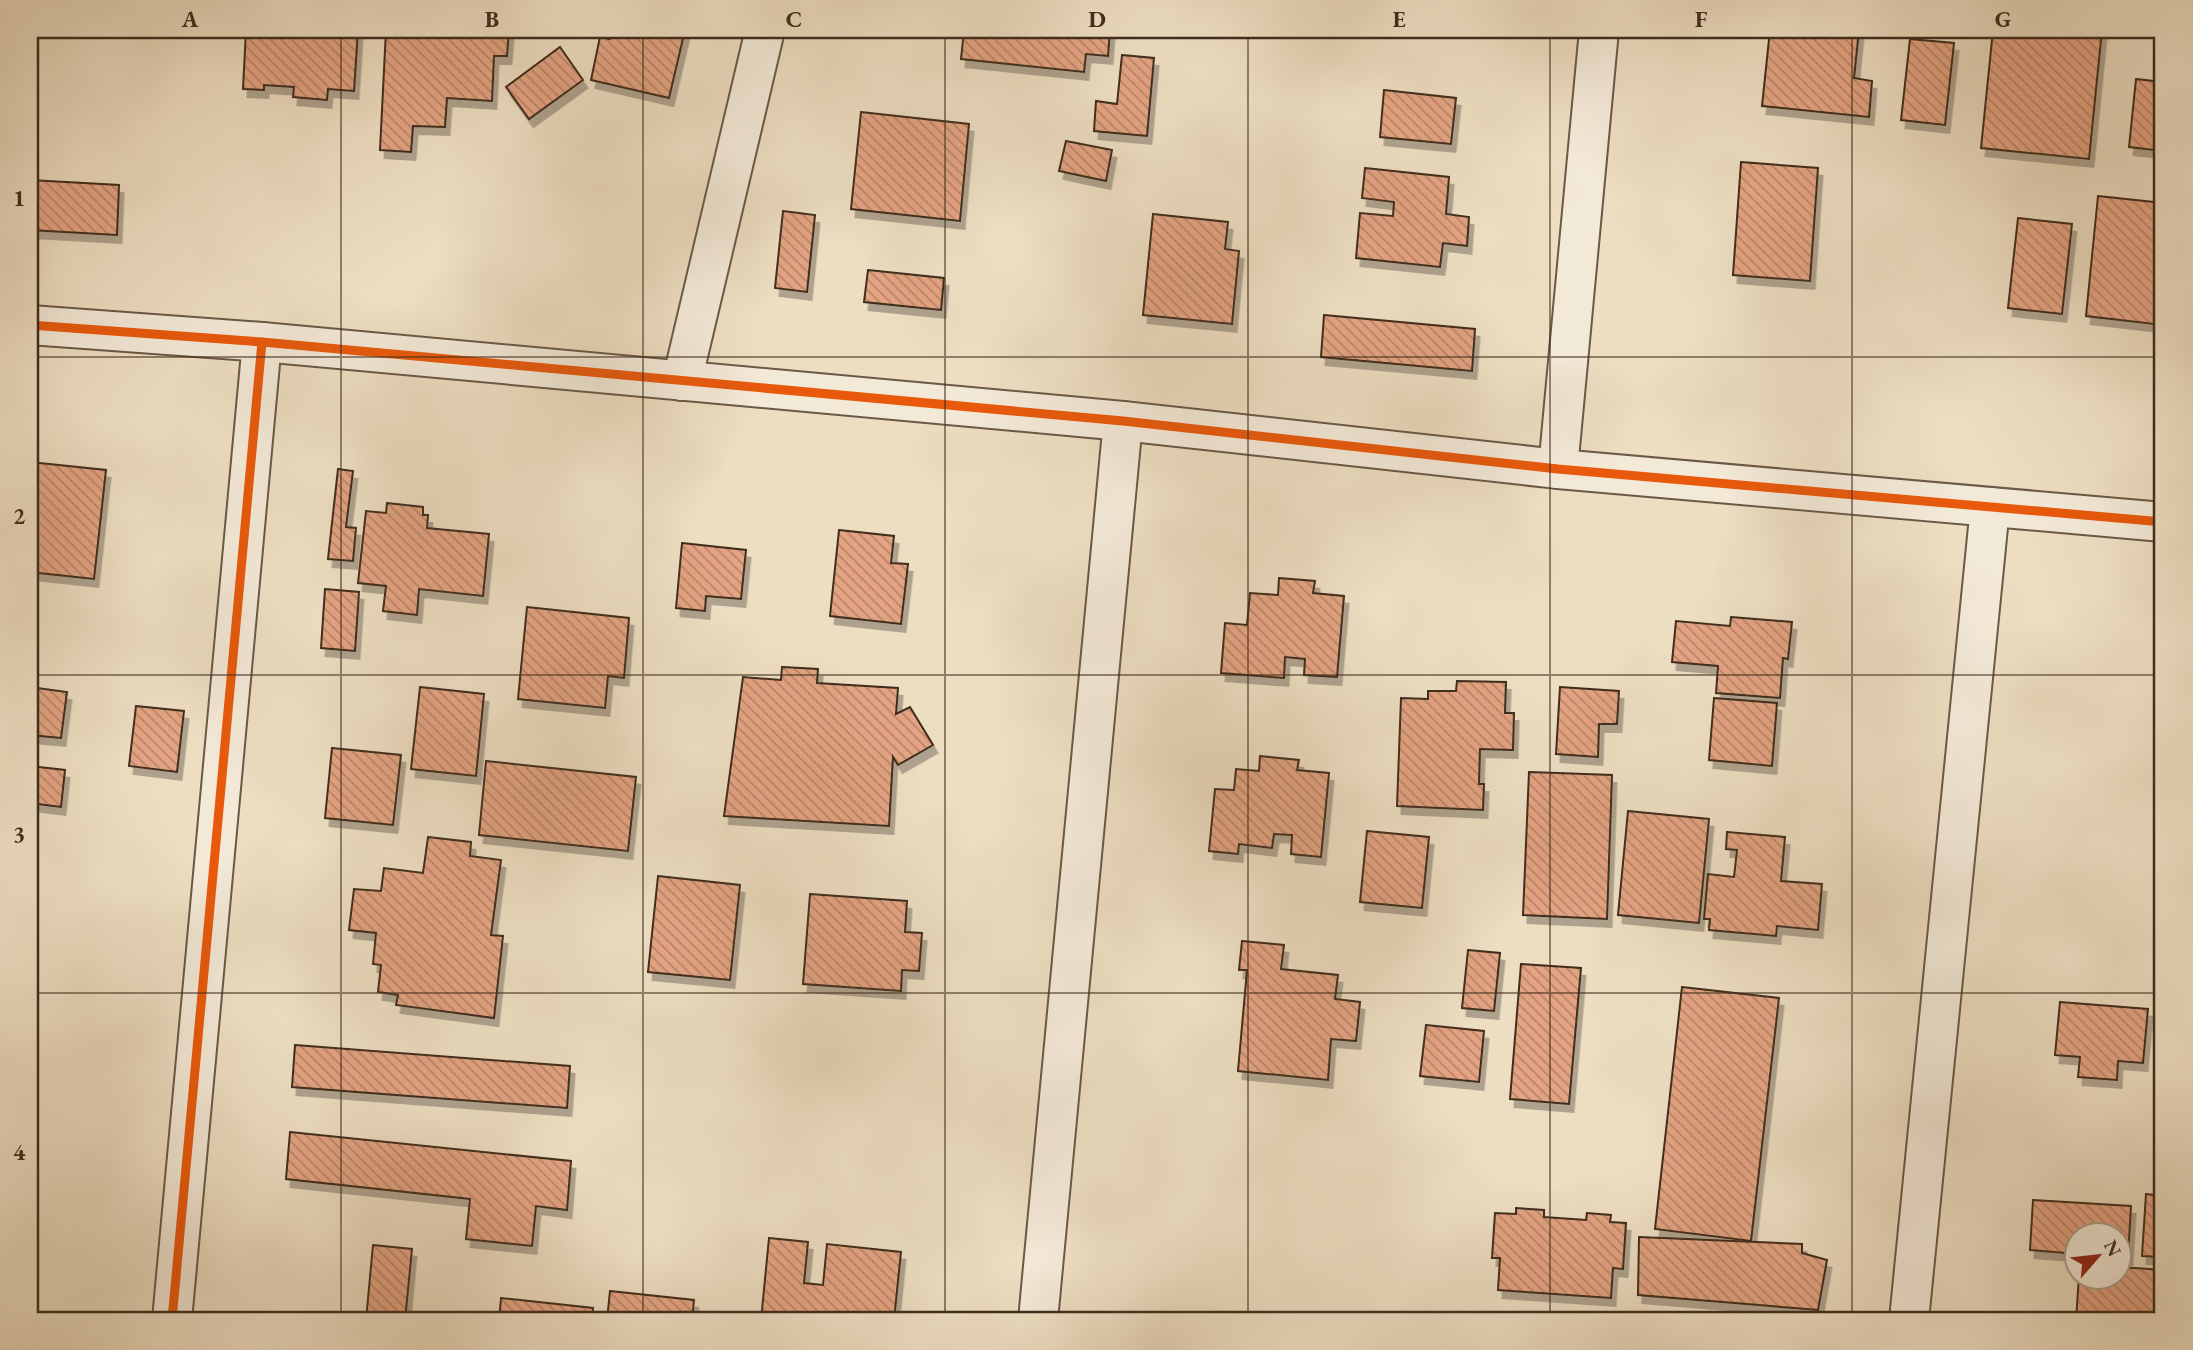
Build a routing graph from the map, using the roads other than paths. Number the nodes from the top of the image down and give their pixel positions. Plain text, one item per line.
1 (765, 30) edge
2 (1599, 30) edge
3 (30, 325) edge
4 (262, 342) junction
5 (682, 381) junction
6 (1123, 421) junction
7 (1558, 469) junction
8 (1990, 507) junction
9 (2163, 522) edge
10 (172, 1320) edge
11 (1038, 1320) edge
12 (1909, 1320) edge

1 - 5 street
2 - 7 street
3 - 4 street
4 - 5 street
4 - 10 street
5 - 6 street
6 - 7 street
6 - 11 street
7 - 8 street
8 - 9 street
8 - 12 street

